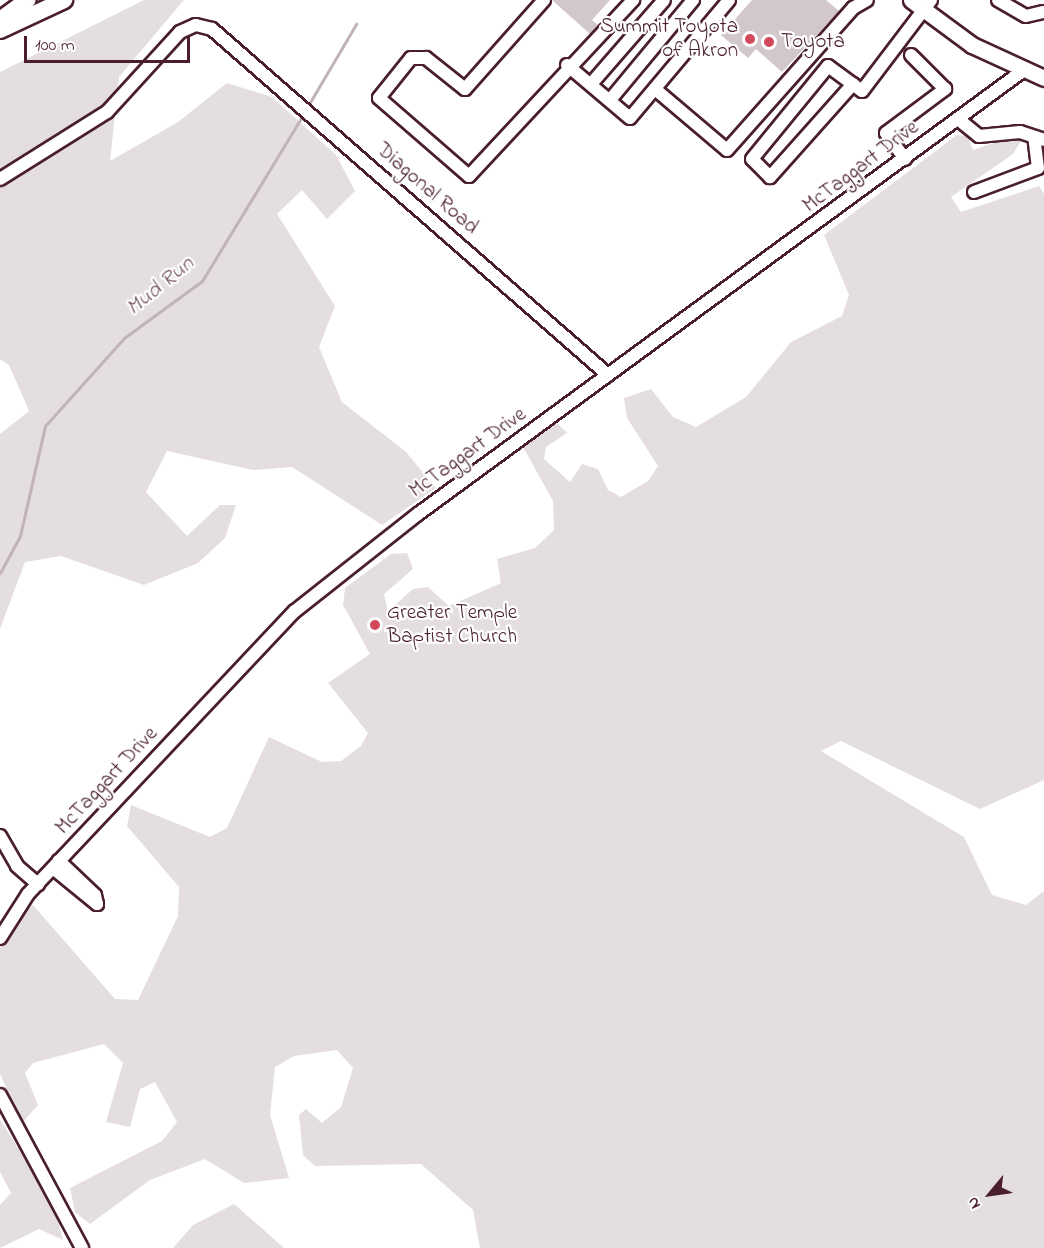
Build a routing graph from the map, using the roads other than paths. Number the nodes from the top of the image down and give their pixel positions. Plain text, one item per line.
1 (28, 0) edge
2 (64, 0) edge
3 (544, 0) edge
4 (633, 0) edge
5 (664, 0) edge
6 (693, 0) edge
7 (729, 0) edge
8 (867, 0) edge
9 (911, 0) edge
10 (998, 0) edge
11 (927, 5) edge
12 (1044, 12) edge
13 (0, 20) edge
14 (0, 30) edge
15 (911, 55) dead end
16 (567, 65) junction
17 (1037, 73) edge
18 (591, 84) junction
19 (853, 84) junction
20 (655, 89) junction
21 (610, 100) junction
22 (958, 119) junction
23 (1039, 139) edge
24 (905, 159) junction
25 (0, 179) edge
26 (974, 192) dead end
27 (608, 375) junction
28 (0, 836) edge
29 (38, 884) junction
30 (0, 938) edge
31 (0, 1095) edge
32 (82, 1248) edge

1 - 13 highway
2 - 14 highway
3 - 16 street
4 - 16 street
5 - 18 street
6 - 21 street
7 - 20 street
8 - 20 street
9 - 11 main road
10 - 12 street
11 - 17 main road
11 - 19 street
15 - 24 street
16 - 18 street
17 - 22 street, McTaggart Drive
18 - 21 street
19 - 19 street
20 - 21 street
22 - 23 street
22 - 24 street, McTaggart Drive
23 - 26 street
24 - 27 street, McTaggart Drive
25 - 27 street, Diagonal Road
27 - 29 street, McTaggart Drive
28 - 29 street
29 - 30 street, McTaggart Drive
31 - 32 street

